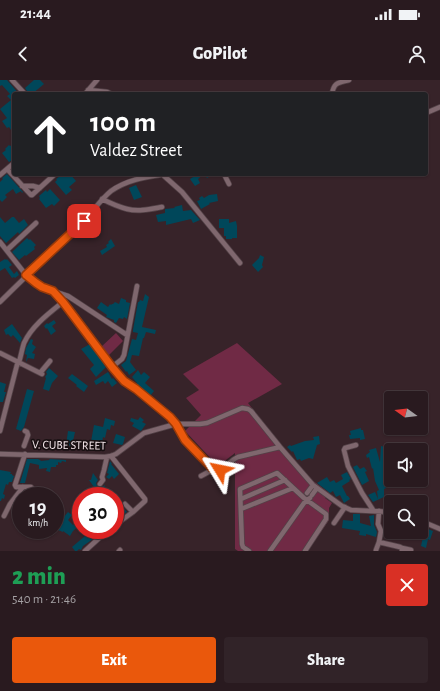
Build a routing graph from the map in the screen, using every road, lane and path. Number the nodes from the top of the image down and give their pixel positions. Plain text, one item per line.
1 (12, 80) edge
2 (97, 80) edge
3 (349, 80) edge
4 (23, 92) edge
5 (87, 92) edge
6 (107, 92) edge
7 (332, 92) edge
8 (440, 106) edge
9 (428, 112) edge
10 (12, 165) edge
11 (7, 169) junction
12 (0, 175) edge
13 (12, 175) edge
14 (13, 176) edge
15 (53, 176) edge
16 (154, 176) edge
17 (165, 176) edge
18 (225, 176) edge
19 (230, 184) dead end
20 (22, 186) junction
21 (40, 188) junction
22 (102, 200) junction
23 (162, 207) dead end
24 (36, 223) dead end
25 (0, 242) edge
26 (7, 250) junction
27 (240, 263) dead end
28 (26, 275) junction
29 (137, 286) dead end
30 (53, 291) junction
31 (0, 302) edge
32 (63, 302) junction
33 (127, 335) junction
34 (0, 353) edge
35 (50, 360) dead end
36 (18, 361) junction
37 (112, 367) junction
38 (0, 404) edge
39 (6, 406) junction
40 (176, 424) junction
41 (0, 430) edge
42 (25, 431) dead end
43 (356, 445) dead end
44 (280, 447) junction
45 (24, 451) junction
46 (0, 454) edge
47 (109, 456) junction
48 (214, 469) junction
49 (201, 476) dead end
50 (285, 480) junction
51 (100, 484) dead end
52 (315, 486) junction
53 (16, 487) edge
54 (293, 488) junction
55 (307, 497) junction
56 (241, 499) junction
57 (12, 501) edge
58 (125, 504) dead end
59 (344, 507) junction
60 (241, 509) junction
61 (373, 510) junction
62 (379, 511) junction
63 (384, 511) edge
64 (133, 512) junction
65 (4, 516) dead end
66 (124, 518) edge
67 (334, 523) dead end
68 (428, 525) edge
69 (440, 530) edge
70 (99, 539) edge
71 (379, 542) junction
72 (376, 550) edge
73 (402, 550) edge
74 (410, 550) edge
75 (86, 551) edge
76 (249, 551) edge
77 (270, 551) edge
78 (305, 551) edge

1 - 4 street
2 - 5 street
3 - 7 street
5 - 6 street
8 - 9 street
10 - 11 street
11 - 12 street
11 - 13 street
14 - 20 street
15 - 21 street
16 - 22 street
17 - 27 street
18 - 19 street
20 - 21 street
20 - 21 street
22 - 23 street
22 - 28 street
24 - 26 street
25 - 26 street
26 - 28 street
28 - 30 street
28 - 31 street
29 - 33 street
30 - 32 street
30 - 33 street
32 - 36 street
32 - 37 street
33 - 37 street
34 - 36 street
35 - 36 street
36 - 39 street
37 - 40 street
38 - 39 street
39 - 41 street
40 - 44 street, V. CUBE STREET
40 - 47 street, V. CUBE STREET
40 - 48 street
42 - 45 street
43 - 61 street
44 - 48 street
44 - 52 street
45 - 46 street, V. CUBE STREET
45 - 47 street, V. CUBE STREET
45 - 53 street
47 - 51 street
47 - 64 street
48 - 49 street
50 - 54 street
50 - 56 street
50 - 56 street
52 - 55 street
52 - 59 street
54 - 55 street
54 - 60 street
55 - 77 street
55 - 78 street
56 - 60 street
57 - 65 street
58 - 64 street
59 - 61 street
59 - 67 street
60 - 76 street
61 - 62 street
62 - 63 street
62 - 71 street
64 - 66 street
68 - 69 street
70 - 75 street
71 - 72 street
71 - 73 street
73 - 74 street

